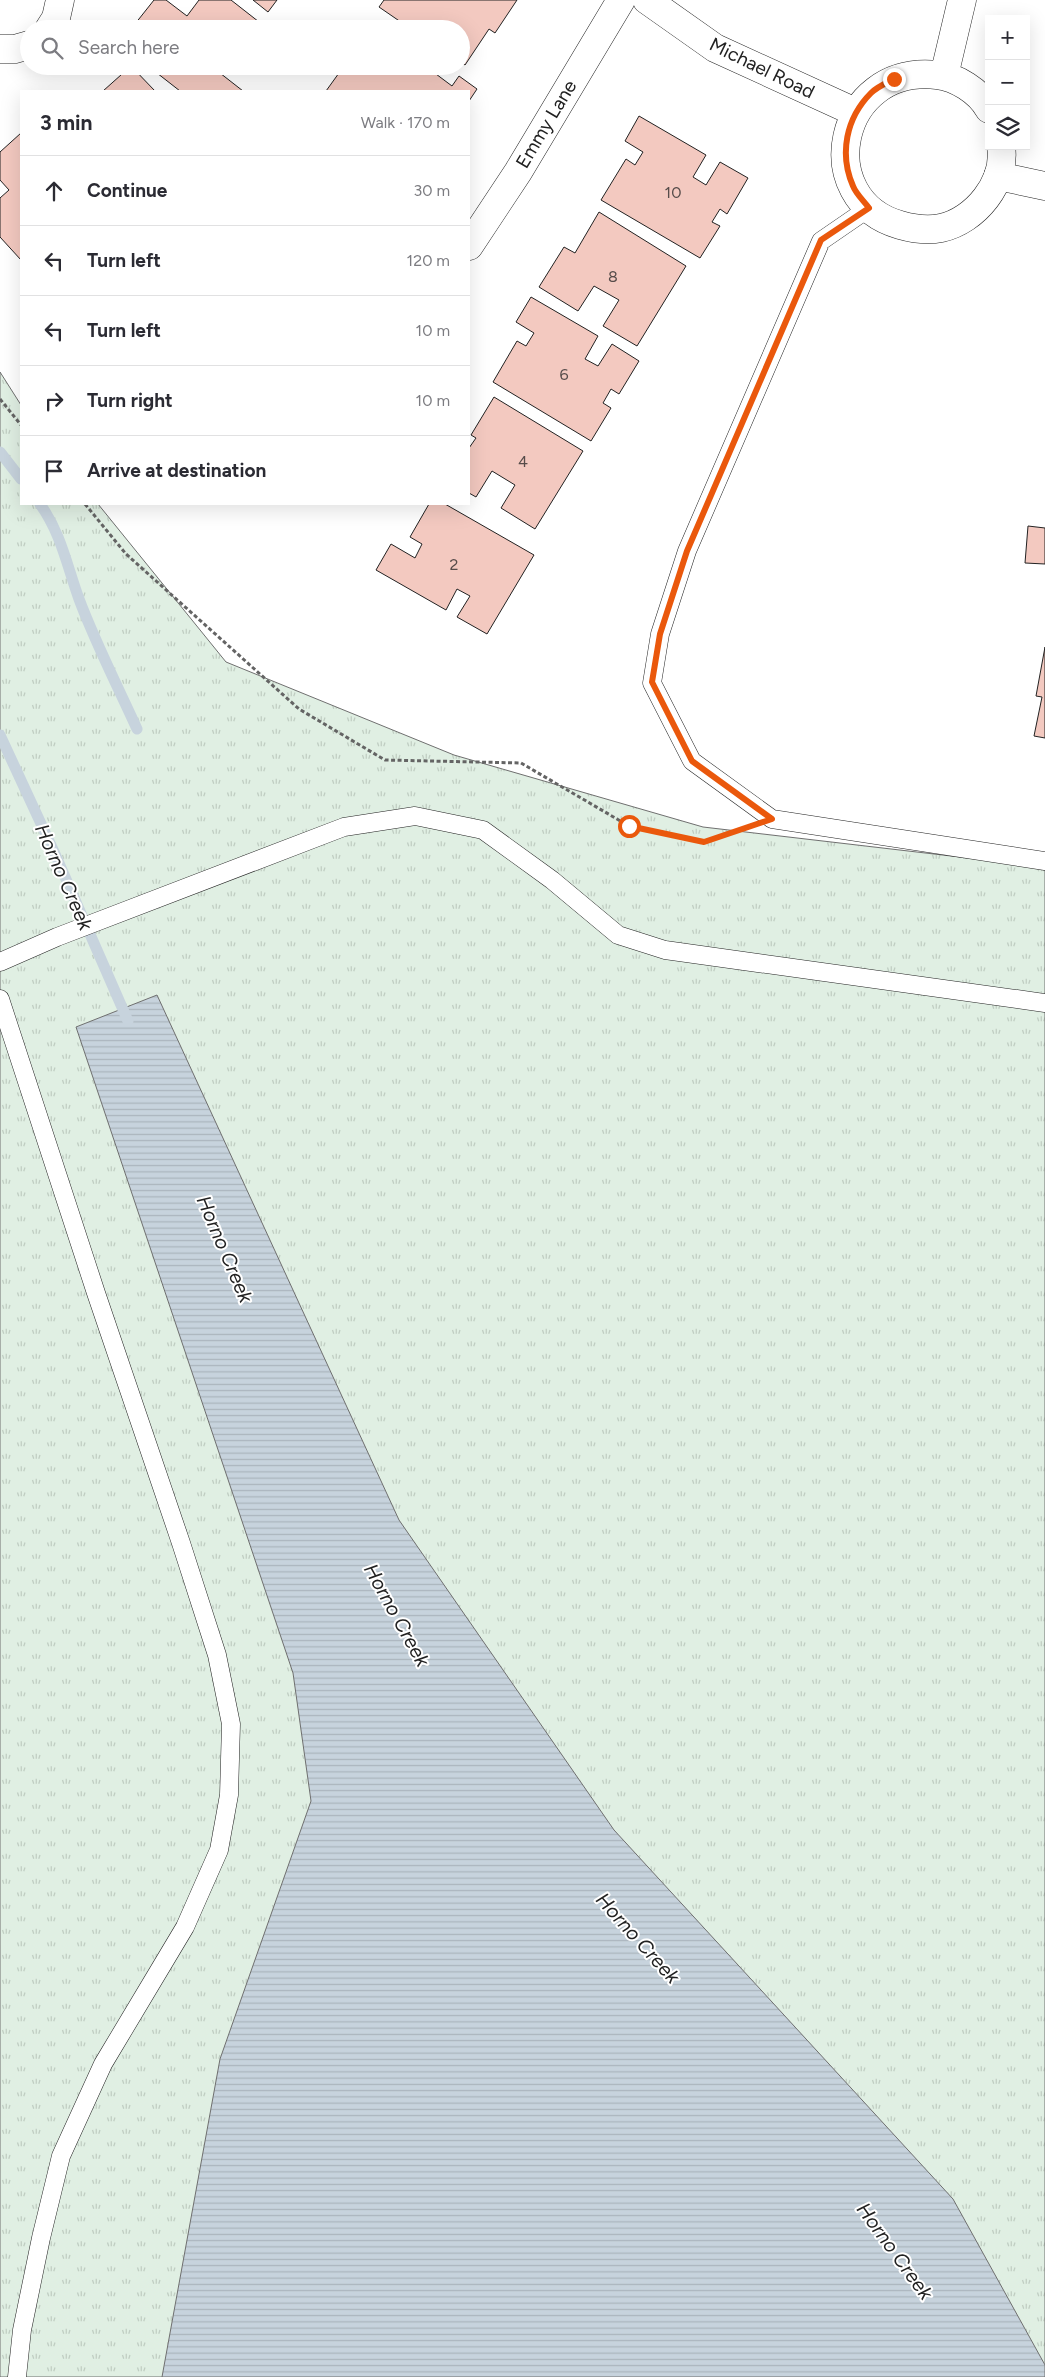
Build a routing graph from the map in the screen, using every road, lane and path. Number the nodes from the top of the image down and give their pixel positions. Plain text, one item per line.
1 (60, 0) edge
2 (621, 0) edge
3 (647, 0) edge
4 (962, 0) edge
5 (55, 20) edge
6 (20, 48) edge
7 (0, 49) edge
8 (944, 76) junction
9 (985, 105) edge
10 (855, 112) junction
11 (1001, 150) edge
12 (998, 176) junction
13 (1045, 186) edge
14 (869, 208) junction
15 (470, 244) edge
16 (0, 399) edge
17 (20, 424) edge
18 (86, 505) edge
19 (772, 819) junction
20 (1045, 861) edge
21 (0, 962) edge
22 (0, 999) edge
23 (1045, 1004) edge
24 (17, 2377) edge

1 - 5 street
2 - 15 street, Emmy Lane
3 - 10 street, Michael Road
4 - 8 street
6 - 7 street
8 - 9 street
8 - 10 street
10 - 14 street
11 - 12 street
12 - 13 street
12 - 14 street
14 - 19 lane
16 - 17 path
18 - 19 path
19 - 20 lane
21 - 23 lane
22 - 24 lane

